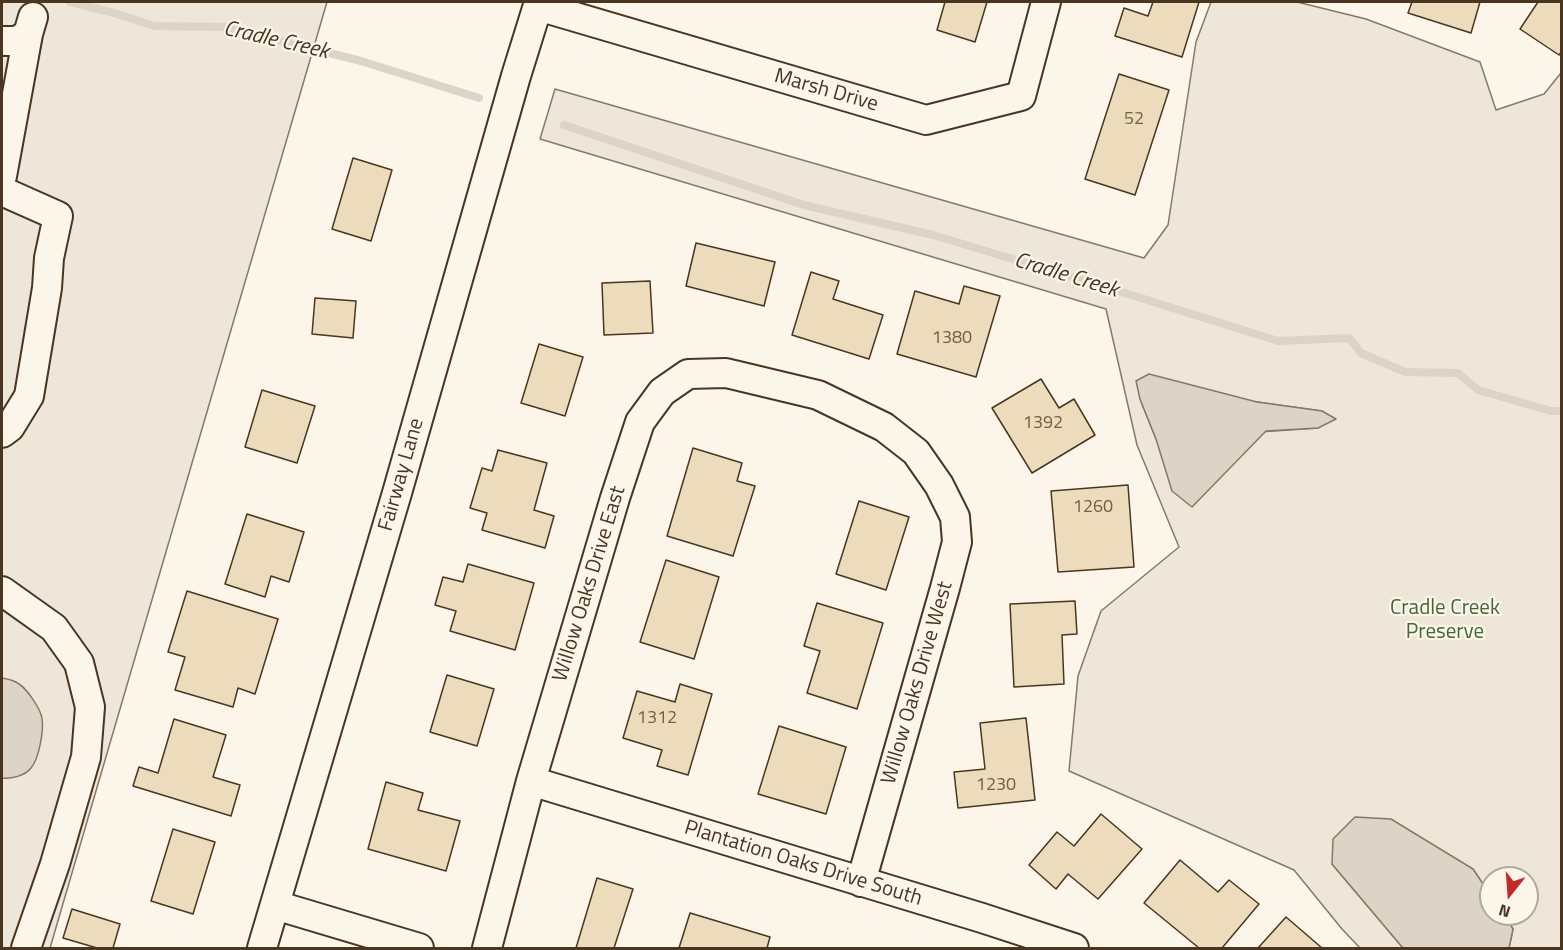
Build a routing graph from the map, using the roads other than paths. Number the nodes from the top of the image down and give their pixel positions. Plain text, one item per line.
1 (1046, 2) edge
2 (538, 4) edge
3 (21, 31) edge
4 (2, 176) edge
5 (2, 191) edge
6 (2, 433) edge
7 (939, 485) joint
8 (2, 591) edge
9 (531, 782) junction
10 (861, 882) junction
11 (275, 905) junction
12 (26, 948) edge
13 (262, 948) edge
14 (419, 948) edge
15 (487, 948) edge
16 (1074, 948) edge

1 - 2 street, Marsh Drive
2 - 11 street, Fairway Lane
3 - 4 street
5 - 6 street
7 - 9 street, Willow Oaks Drive East
7 - 10 street, Willow Oaks Drive West
8 - 12 street
9 - 10 street, Plantation Oaks Drive South
9 - 15 street, Willow Oaks Drive East
10 - 16 street, Plantation Oaks Drive South
11 - 13 street, Fairway Lane
11 - 14 street

